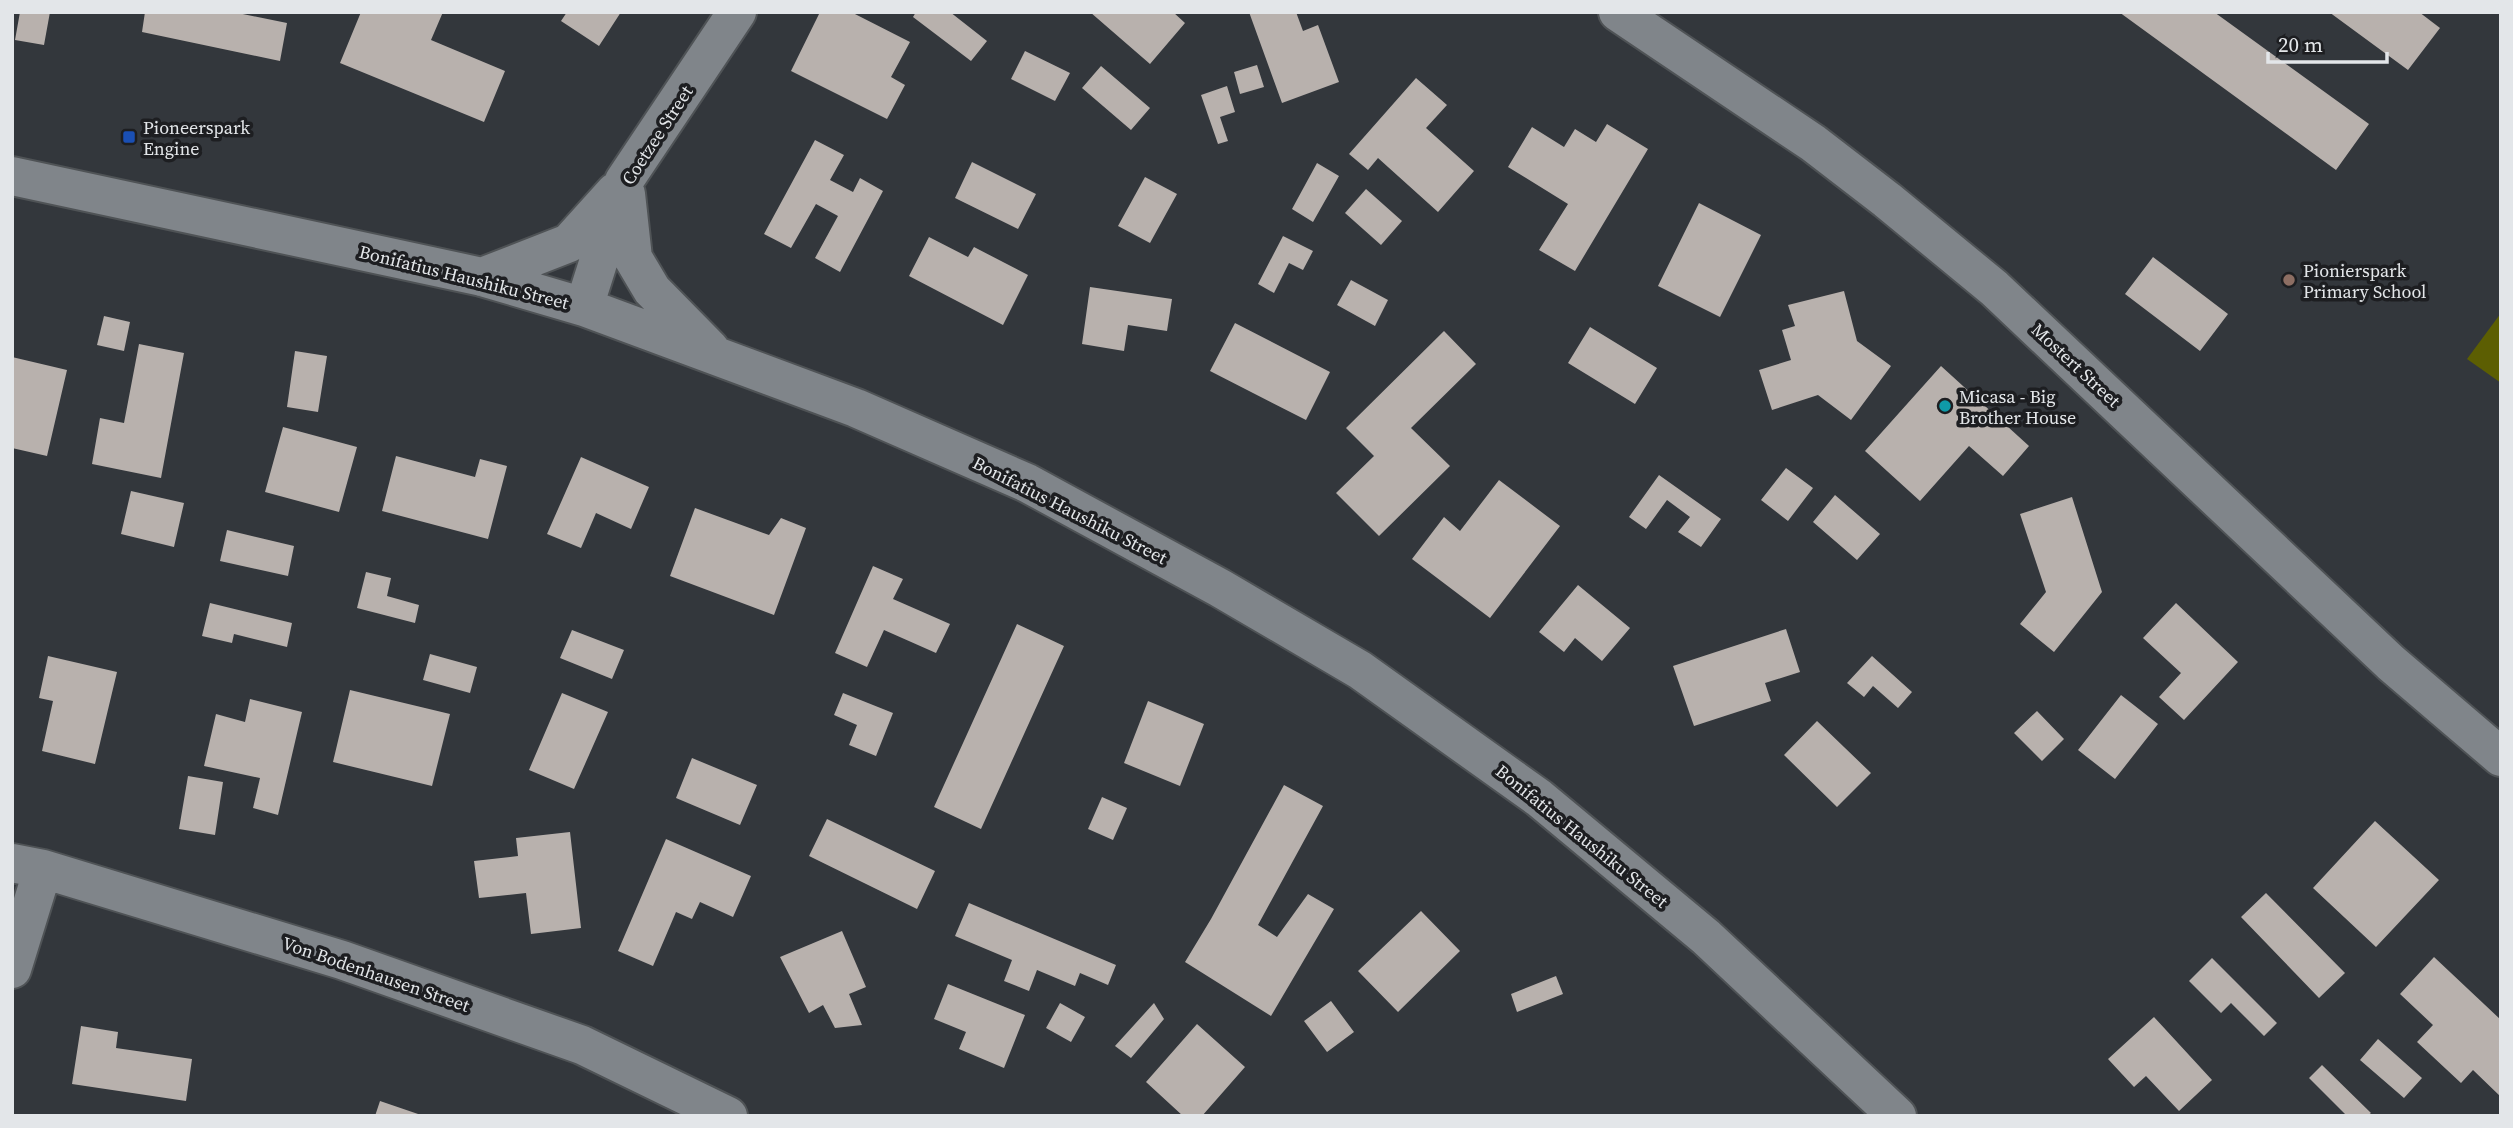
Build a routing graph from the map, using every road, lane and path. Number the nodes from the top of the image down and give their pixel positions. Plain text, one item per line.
1 (737, 12) edge
2 (1618, 12) edge
3 (12, 176) edge
4 (624, 181) junction
5 (482, 277) junction
6 (584, 307) junction
7 (718, 356) junction
8 (2501, 757) edge
9 (27, 866) edge
10 (12, 969) edge
11 (729, 1116) edge
12 (1897, 1116) edge

1 - 4 street, Coetzee Street
2 - 8 street, Mostert Street
3 - 5 street, Bonifatius Haushiku Street
4 - 5 street
4 - 6 street, Coetzee Street
4 - 7 street
5 - 6 street, Bonifatius Haushiku Street
6 - 7 street, Bonifatius Haushiku Street
7 - 12 street, Bonifatius Haushiku Street
9 - 10 street
9 - 11 street, Von Bodenhausen Street

